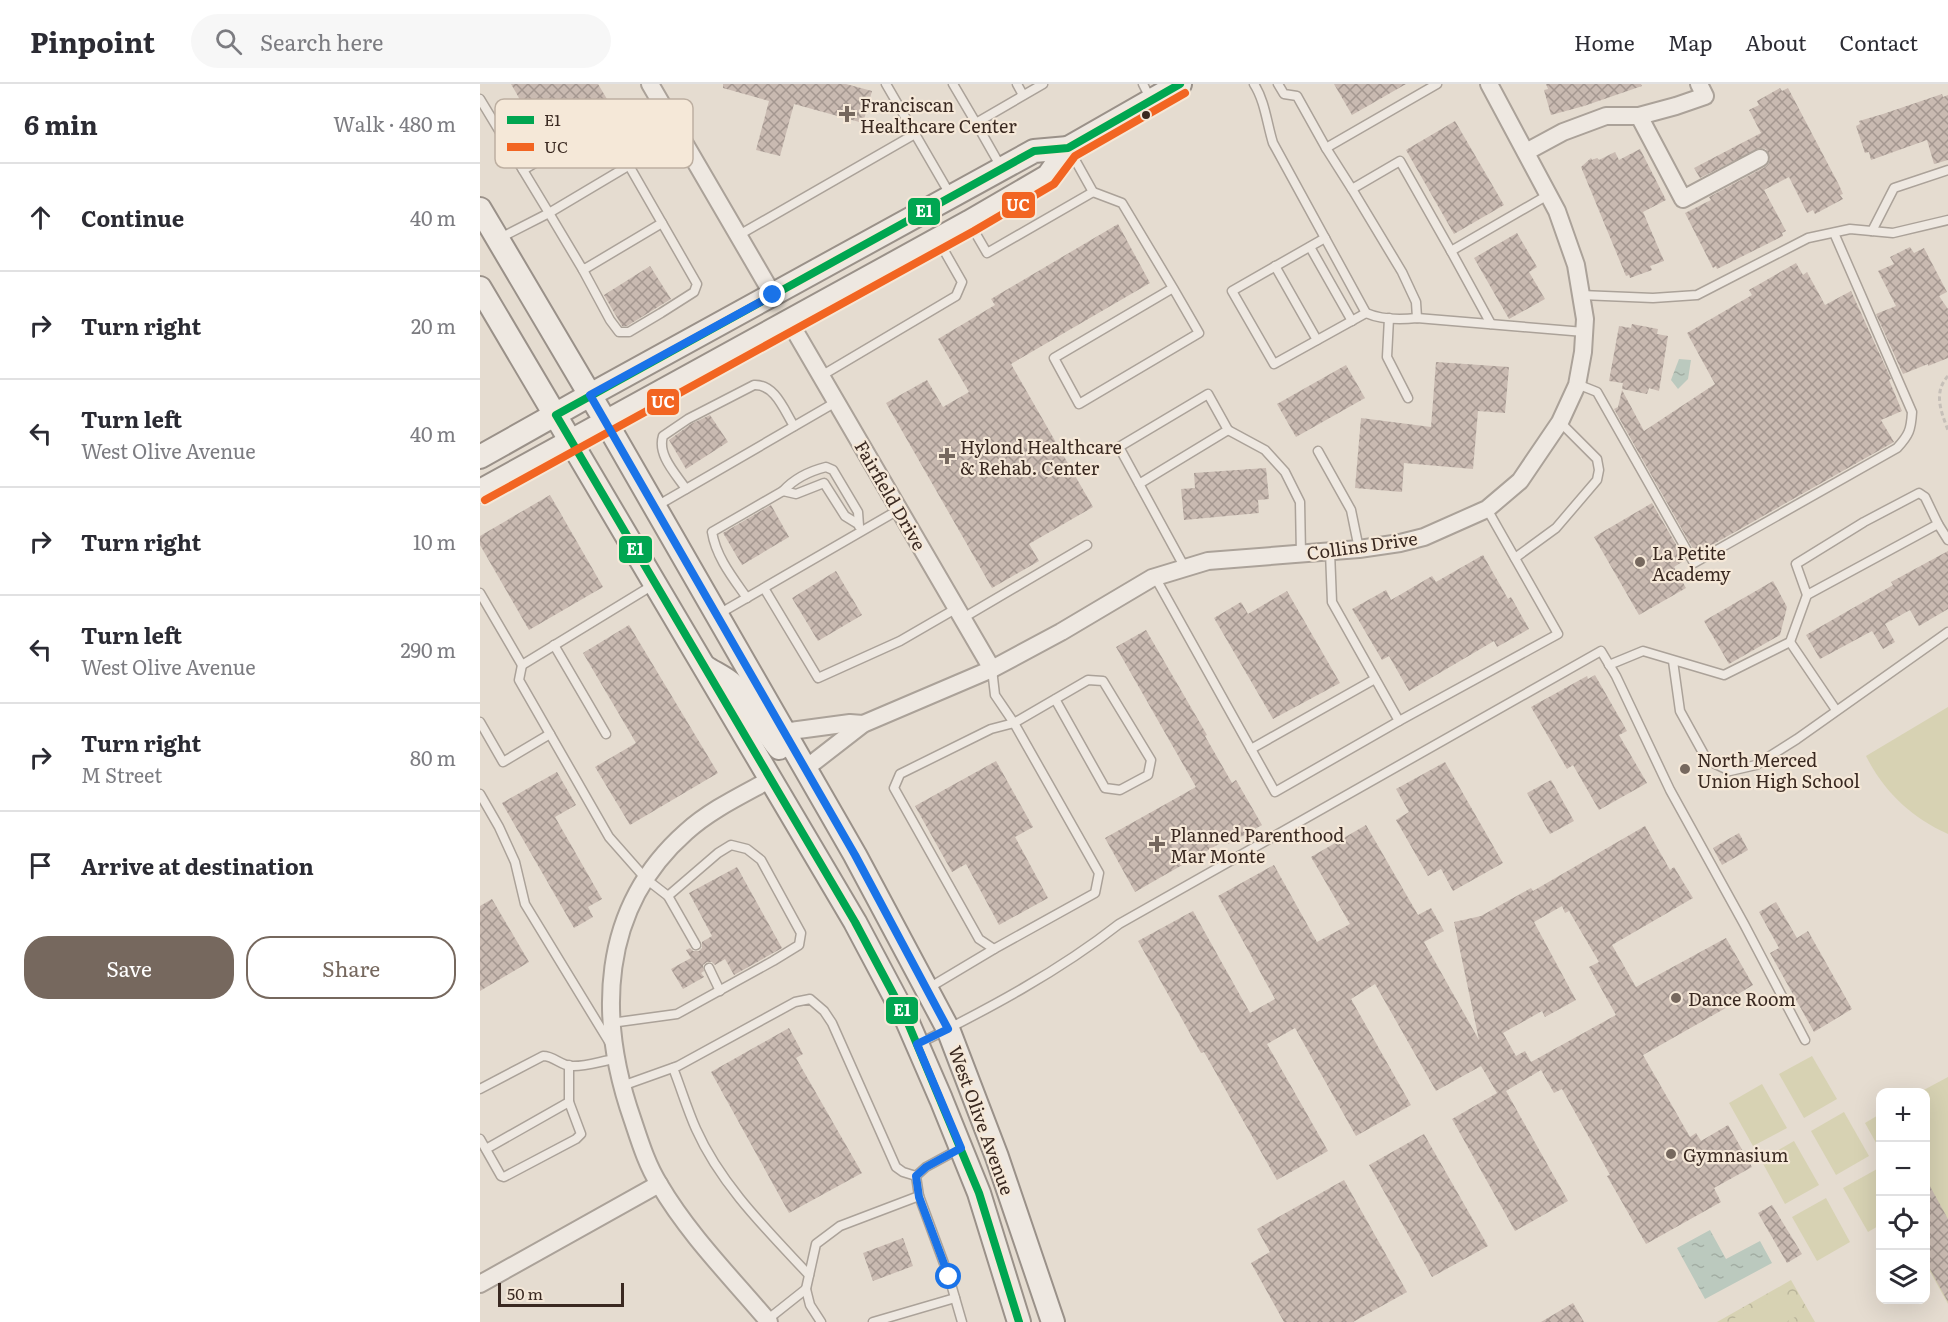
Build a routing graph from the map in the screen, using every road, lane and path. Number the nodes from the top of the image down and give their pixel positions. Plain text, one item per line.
1 (650, 84) edge
2 (886, 84) edge
3 (953, 84) edge
4 (1017, 84) edge
5 (1043, 84) edge
6 (1180, 84) edge
7 (1254, 84) edge
8 (1278, 84) edge
9 (1437, 84) edge
10 (1489, 84) edge
11 (1699, 84) edge
12 (1147, 92) edge
13 (1023, 95) junction
14 (480, 99) edge
15 (659, 99) edge
16 (1639, 116) junction
17 (976, 123) junction
18 (495, 124) edge
19 (915, 134) junction
20 (1068, 148) junction
21 (1326, 148) junction
22 (1526, 152) junction
23 (693, 158) edge
24 (1760, 158) dead end
25 (526, 168) edge
26 (625, 168) edge
27 (629, 168) edge
28 (1002, 169) junction
29 (523, 170) joint
30 (1948, 170) edge
31 (1352, 189) junction
32 (1093, 192) junction
33 (1548, 195) junction
34 (951, 196) junction
35 (480, 209) edge
36 (549, 213) junction
37 (1948, 220) edge
38 (969, 222) junction
39 (662, 223) junction
40 (1872, 231) junction
41 (1834, 232) junction
42 (739, 236) junction
43 (1324, 238) junction
44 (498, 239) junction
45 (938, 239) junction
46 (1310, 247) junction
47 (1451, 251) junction
48 (1275, 266) junction
49 (583, 270) junction
50 (480, 288) edge
51 (1173, 288) junction
52 (773, 295) junction
53 (1581, 295) junction
54 (1366, 313) junction
55 (1389, 318) junction
56 (1417, 318) junction
57 (789, 321) junction
58 (1352, 321) junction
59 (1491, 324) junction
60 (1584, 332) junction
61 (1317, 340) junction
62 (821, 376) junction
63 (1948, 376) edge
64 (1577, 384) junction
65 (590, 395) junction
66 (1408, 398) dead end
67 (836, 402) junction
68 (556, 415) junction
69 (606, 422) junction
70 (1560, 422) junction
71 (794, 426) junction
72 (1228, 430) junction
73 (1948, 430) edge
74 (571, 442) junction
75 (1318, 451) dead end
76 (480, 457) edge
77 (1139, 484) junction
78 (686, 489) junction
79 (480, 491) edge
80 (783, 491) junction
81 (655, 507) junction
82 (1487, 509) junction
83 (900, 510) junction
84 (1938, 524) junction
85 (860, 528) junction
86 (1948, 540) edge
87 (1087, 545) dead end
88 (1359, 549) junction
89 (1330, 552) junction
90 (1301, 554) junction
91 (1515, 558) junction
92 (1185, 568) junction
93 (1155, 577) junction
94 (654, 584) junction
95 (764, 588) junction
96 (480, 592) edge
97 (1807, 595) junction
98 (747, 598) junction
99 (960, 613) junction
100 (717, 615) junction
101 (1948, 632) edge
102 (1790, 642) junction
103 (555, 645) junction
104 (1673, 661) junction
105 (522, 664) junction
106 (701, 664) junction
107 (1609, 665) junction
108 (992, 669) junction
109 (1375, 679) junction
110 (1054, 699) junction
111 (1836, 710) junction
112 (1399, 721) junction
113 (480, 722) edge
114 (1014, 723) junction
115 (863, 724) junction
116 (783, 732) junction
117 (550, 734) junction
118 (606, 734) dead end
119 (1251, 749) junction
120 (805, 769) junction
121 (771, 780) junction
122 (480, 794) edge
123 (855, 855) junction
124 (646, 879) junction
125 (668, 896) junction
126 (696, 945) dead end
127 (994, 949) junction
128 (708, 969) dead end
129 (927, 989) junction
130 (720, 990) junction
131 (611, 1023) junction
132 (948, 1029) junction
133 (1805, 1040) dead end
134 (917, 1044) junction
135 (615, 1055) junction
136 (569, 1065) junction
137 (673, 1068) junction
138 (622, 1086) junction
139 (480, 1089) edge
140 (569, 1102) junction
141 (480, 1139) edge
142 (961, 1148) junction
143 (486, 1149) junction
144 (916, 1176) junction
145 (659, 1184) junction
146 (919, 1197) junction
147 (809, 1275) junction
148 (480, 1284) edge
149 (806, 1289) junction
150 (955, 1298) junction
151 (768, 1321) edge
152 (821, 1322) edge
153 (873, 1322) edge
154 (962, 1322) edge
155 (1019, 1322) edge
156 (1053, 1322) edge

1 - 15 street
2 - 19 lane
3 - 17 lane
4 - 13 lane
5 - 13 lane
6 - 12 main road
7 - 43 lane
8 - 21 lane
9 - 21 lane
10 - 22 street, Collins Drive
11 - 16 street
12 - 20 main road
13 - 17 lane
14 - 18 lane
16 - 22 street
16 - 24 street
17 - 28 lane
19 - 34 lane
19 - 42 lane
20 - 28 main road
20 - 32 lane
20 - 38 main road
21 - 31 lane
22 - 33 street, Collins Drive
23 - 42 street
25 - 29 lane
26 - 36 lane
27 - 39 lane
28 - 34 main road
29 - 36 lane
30 - 40 lane
31 - 47 lane
31 - 56 lane
32 - 38 lane
32 - 51 lane
33 - 47 lane
33 - 53 street, Collins Drive
34 - 52 main road
35 - 44 main road, West Olive Avenue
36 - 44 lane
36 - 49 lane
37 - 40 lane
38 - 45 main road
39 - 49 lane
39 - 49 lane
40 - 41 lane
41 - 53 lane
41 - 64 lane
42 - 52 street
43 - 46 lane
43 - 54 lane
44 - 65 main road, West Olive Avenue
45 - 57 main road
45 - 62 lane
46 - 48 lane
46 - 58 lane
47 - 59 lane
48 - 61 lane
48 - 61 lane
50 - 68 main road, West Olive Avenue
51 - 51 lane
52 - 65 main road
53 - 60 street, Collins Drive
54 - 55 lane
54 - 58 lane
55 - 56 lane
55 - 66 lane
56 - 59 lane
57 - 62 street, Fairfield Drive
57 - 69 main road
58 - 61 lane
59 - 60 lane
60 - 64 street, Collins Drive
62 - 67 street, Fairfield Drive
63 - 73 path
64 - 70 street, Collins Drive
65 - 68 main road
65 - 69 main road, West Olive Avenue
67 - 71 lane
67 - 83 street, Fairfield Drive
68 - 74 main road, West Olive Avenue
68 - 76 main road
69 - 74 main road
69 - 81 main road, West Olive Avenue
70 - 82 street, Collins Drive
70 - 91 lane
71 - 78 lane
71 - 78 lane
72 - 77 lane
72 - 77 lane
72 - 90 lane
74 - 79 main road
74 - 94 main road, West Olive Avenue
75 - 88 lane
77 - 92 lane
78 - 81 lane
80 - 85 lane
80 - 85 lane
80 - 98 lane
81 - 100 main road, West Olive Avenue
82 - 88 street, Collins Drive
82 - 91 lane
83 - 85 lane
83 - 99 street, Fairfield Drive
84 - 86 lane
84 - 97 lane
84 - 97 lane
85 - 95 lane
87 - 99 lane
88 - 89 street, Collins Drive
89 - 90 street, Collins Drive
89 - 109 lane
90 - 92 street, Collins Drive
91 - 112 lane
92 - 93 street, Collins Drive
93 - 108 street, Collins Drive
93 - 119 lane
94 - 103 lane
94 - 106 main road, West Olive Avenue
95 - 98 lane
95 - 99 lane
96 - 105 lane
97 - 102 lane
98 - 100 lane
99 - 108 street, Fairfield Drive
100 - 116 main road, West Olive Avenue
101 - 111 lane
102 - 104 lane
102 - 111 lane
103 - 105 lane
103 - 118 lane
104 - 107 lane
104 - 111 lane
105 - 117 lane
106 - 120 main road
106 - 121 main road, West Olive Avenue
107 - 132 lane
107 - 133 lane
108 - 114 lane
108 - 115 street, Collins Drive
109 - 112 lane
109 - 119 lane
110 - 110 lane
110 - 114 lane
112 - 119 lane
113 - 117 lane
114 - 127 lane
114 - 127 lane
115 - 116 street, Collins Drive
115 - 120 street, Collins Drive
116 - 120 main road, West Olive Avenue
117 - 124 lane
120 - 123 main road, West Olive Avenue
121 - 123 main road
121 - 124 street
121 - 134 main road, West Olive Avenue
122 - 135 lane
123 - 129 main road, West Olive Avenue
124 - 125 lane
124 - 131 street
125 - 126 lane
125 - 130 lane
127 - 129 lane
128 - 130 lane
129 - 132 main road, West Olive Avenue
130 - 131 lane
131 - 135 street
132 - 134 lane
132 - 156 main road, West Olive Avenue
134 - 142 main road, West Olive Avenue
135 - 136 lane
135 - 138 street
136 - 139 lane
136 - 140 lane
137 - 138 lane
137 - 144 lane
137 - 147 lane
138 - 145 street
140 - 143 lane
140 - 143 lane
141 - 143 lane
142 - 144 lane
142 - 155 main road, West Olive Avenue
144 - 146 lane
145 - 148 street
145 - 151 street
146 - 147 lane
146 - 150 lane
147 - 149 lane
149 - 151 lane
149 - 152 lane
150 - 153 lane
150 - 154 lane

